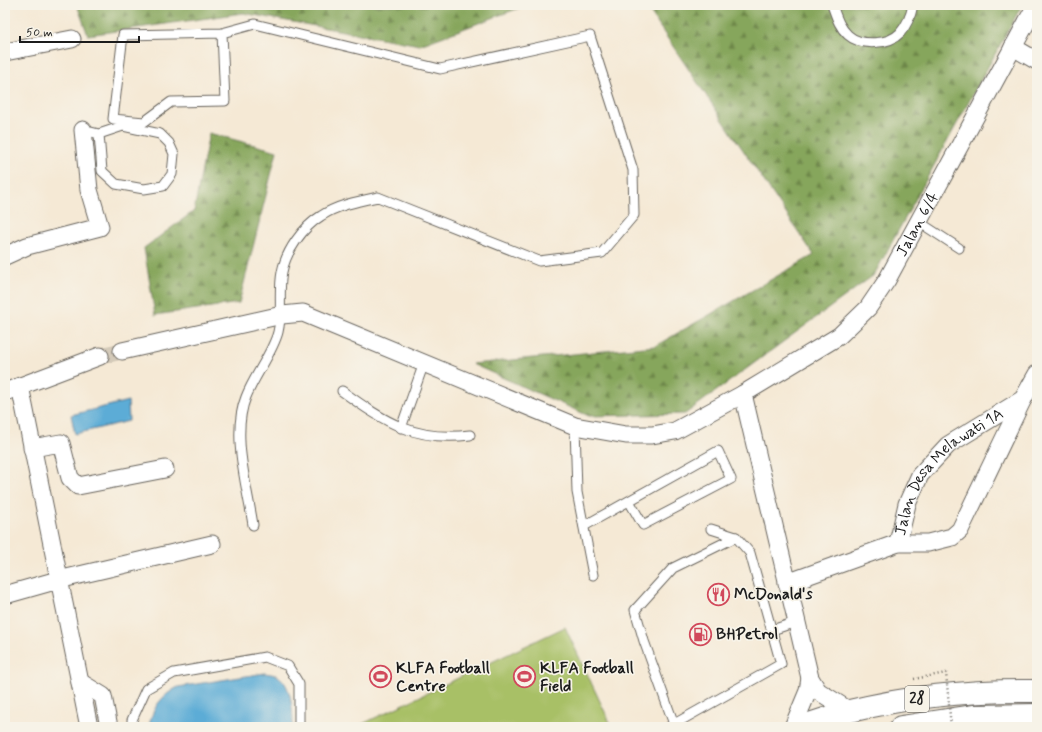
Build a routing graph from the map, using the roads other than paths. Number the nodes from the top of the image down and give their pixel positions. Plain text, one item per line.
1 (832, 5) edge
2 (913, 5) edge
3 (1036, 5) edge
4 (222, 33) junction
5 (72, 39) dead end
6 (1013, 48) junction
7 (5, 52) edge
8 (1037, 61) edge
9 (83, 130) joint
10 (99, 134) junction
11 (918, 222) junction
12 (959, 248) dead end
13 (5, 256) edge
14 (282, 314) junction
15 (122, 351) tunnel mouth
16 (100, 356) tunnel mouth
17 (424, 363) junction
18 (1037, 374) edge
19 (12, 389) edge
20 (342, 391) dead end
21 (743, 394) junction
22 (1023, 399) junction
23 (575, 426) junction
24 (401, 428) junction
25 (470, 435) dead end
26 (32, 448) junction
27 (165, 469) dead end
28 (629, 501) junction
29 (253, 525) dead end
30 (584, 526) junction
31 (711, 528) dead end
32 (736, 536) junction
33 (898, 542) junction
34 (212, 544) dead end
35 (593, 575) dead end
36 (58, 580) junction
37 (787, 583) junction
38 (5, 595) edge
39 (796, 622) junction
40 (772, 630) junction
41 (810, 678) junction
42 (80, 682) junction
43 (1037, 691) edge
44 (850, 711) junction
45 (1037, 715) edge
46 (672, 726) edge
47 (89, 727) edge
48 (109, 727) edge
49 (133, 727) edge
50 (299, 727) edge
51 (793, 727) edge
52 (800, 727) edge
53 (901, 727) edge

1 - 2 lane
3 - 6 street, Jalan 6/4
4 - 4 lane
4 - 14 lane
5 - 7 street
6 - 8 street
6 - 11 street, Jalan 6/4
9 - 10 lane
9 - 13 street
10 - 10 lane
11 - 12 lane
11 - 21 street, Jalan 6/4
14 - 15 street, Jalan 6/4
14 - 17 street, Jalan 6/4
14 - 29 lane
16 - 19 street
17 - 23 street, Jalan 6/4
17 - 24 lane
18 - 22 street, Jalan Desa Melawati 1A
19 - 26 street
20 - 24 lane
21 - 23 street, Jalan 6/4
21 - 37 street
22 - 33 street, Jalan Desa Melawati 1A
22 - 33 street
23 - 30 lane
24 - 25 lane
26 - 27 street
26 - 36 street
28 - 28 lane
28 - 30 lane
30 - 35 lane
31 - 32 lane
32 - 40 lane
32 - 46 lane
33 - 37 street, Jalan Desa Melawati 1A
34 - 36 street
36 - 38 street
36 - 42 street
37 - 39 street
39 - 40 lane
39 - 41 street
40 - 46 lane
41 - 44 street
41 - 51 street
42 - 47 street
42 - 48 street
43 - 44 highway, 28
44 - 52 highway, 28
45 - 53 highway, 28
49 - 50 lane

